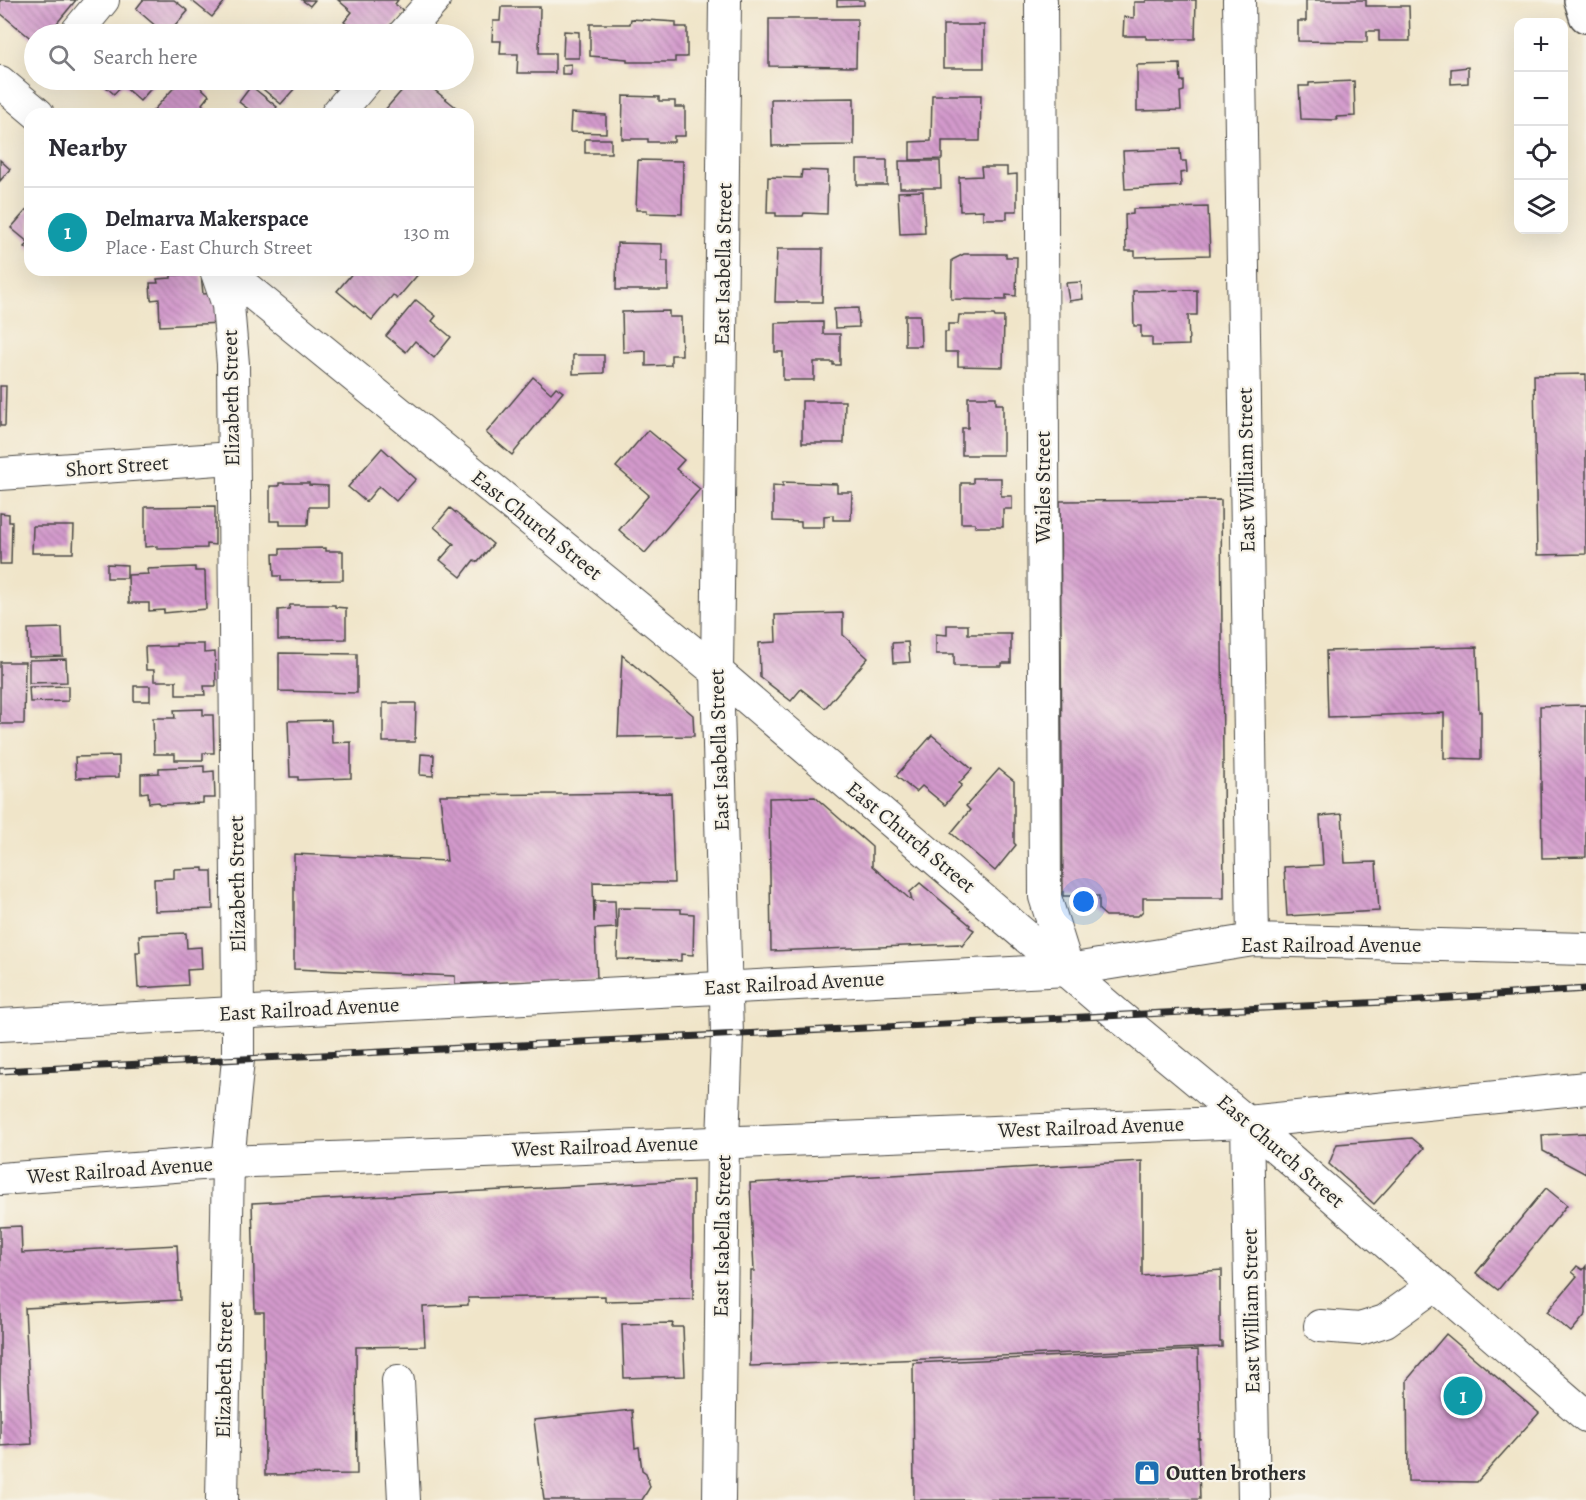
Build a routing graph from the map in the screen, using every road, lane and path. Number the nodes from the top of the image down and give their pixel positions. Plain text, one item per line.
1 (103, 0) edge
2 (725, 0) edge
3 (1041, 0) edge
4 (1239, 0) edge
5 (1581, 0) edge
6 (427, 2) edge
7 (1586, 16) edge
8 (83, 24) edge
9 (411, 24) edge
10 (357, 90) edge
11 (342, 108) edge
12 (218, 276) edge
13 (231, 276) edge
14 (233, 458) junction
15 (0, 474) edge
16 (717, 672) junction
17 (1253, 940) junction
18 (1586, 949) edge
19 (1068, 970) junction
20 (726, 986) junction
21 (238, 1013) junction
22 (0, 1025) edge
23 (1586, 1088) edge
24 (1247, 1122) junction
25 (723, 1141) junction
26 (228, 1162) junction
27 (0, 1179) edge
28 (1435, 1285) junction
29 (1320, 1326) dead end
30 (398, 1381) dead end
31 (1586, 1416) edge
32 (222, 1500) edge
33 (404, 1500) edge
34 (719, 1500) edge
35 (1254, 1500) edge

1 - 8 street
2 - 16 street, East Isabella Street
3 - 19 street, Wailes Street
4 - 17 street, East William Street
5 - 7 main road
6 - 9 street
10 - 11 street
12 - 14 street, Elizabeth Street
13 - 16 street, East Church Street
14 - 15 street, Short Street
14 - 21 street, Elizabeth Street
16 - 19 street, East Church Street
16 - 20 street, East Isabella Street
17 - 18 street, East Railroad Avenue
17 - 19 street, East Railroad Avenue
19 - 20 street, East Railroad Avenue
19 - 24 street, East Church Street
20 - 21 street, East Railroad Avenue
20 - 25 street, East Isabella Street
21 - 22 street, East Railroad Avenue
21 - 26 street, Elizabeth Street
23 - 24 street, West Railroad Avenue
24 - 25 street, West Railroad Avenue
24 - 28 street, East Church Street
24 - 35 street, East William Street
25 - 26 street, West Railroad Avenue
25 - 34 street, East Isabella Street
26 - 27 street, West Railroad Avenue
26 - 32 street, Elizabeth Street
28 - 29 street
28 - 31 street, East Church Street
30 - 33 street

